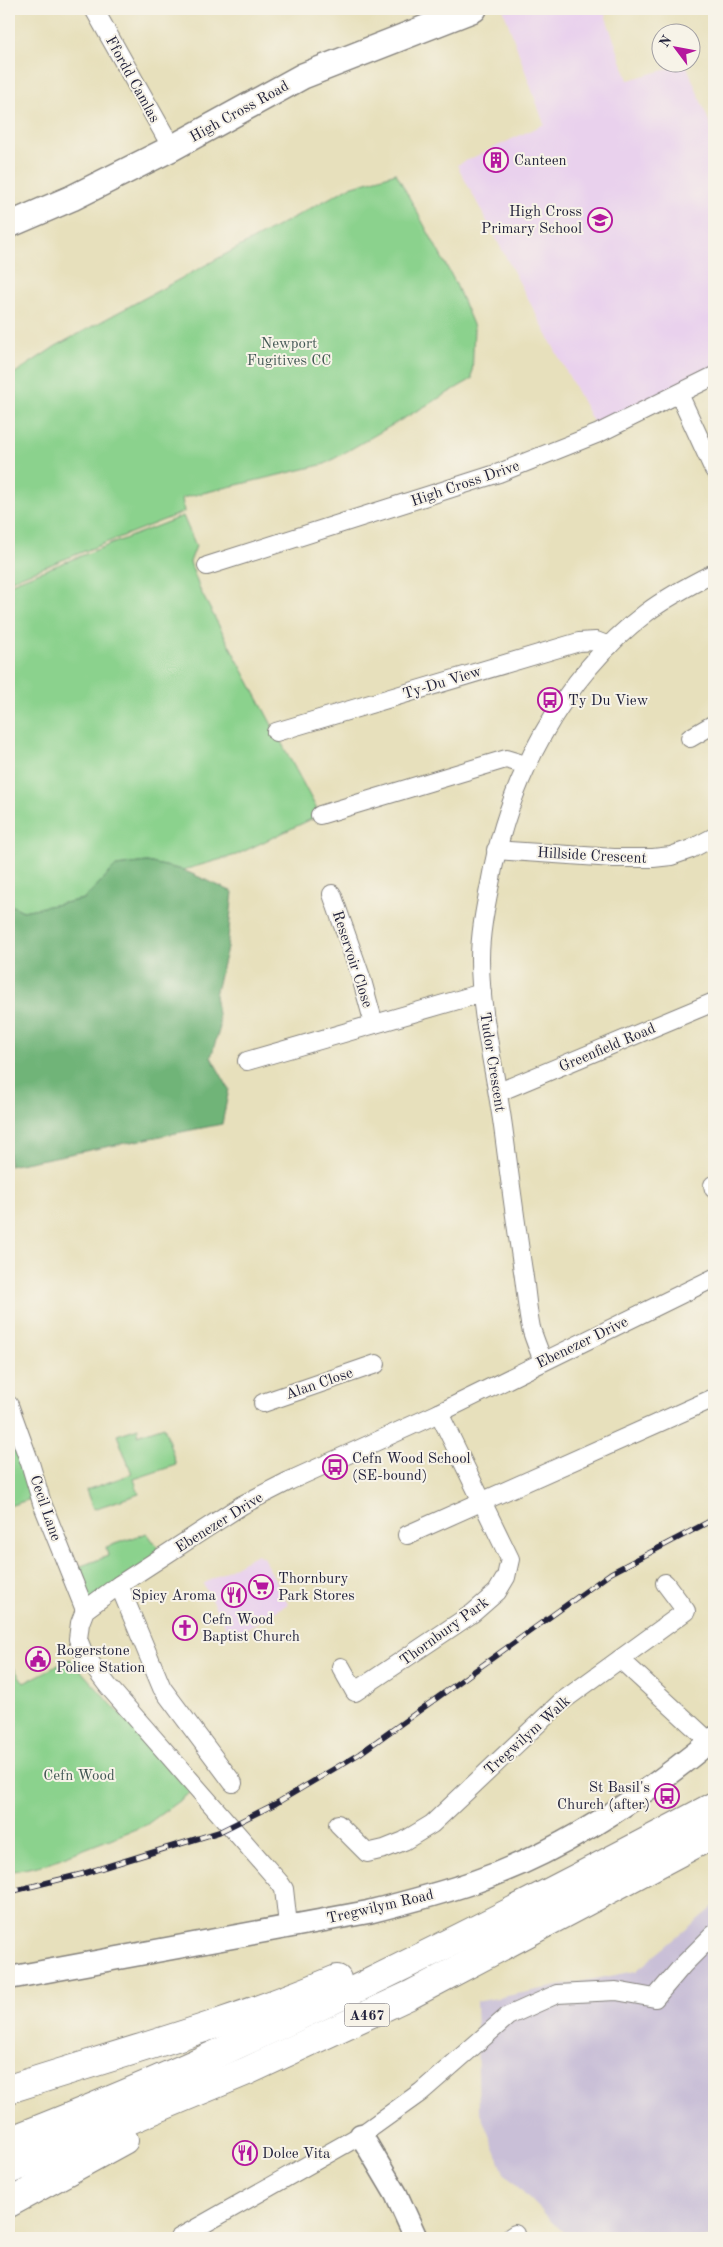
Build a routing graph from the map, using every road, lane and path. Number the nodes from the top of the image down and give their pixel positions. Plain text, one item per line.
1 (94, 9) edge
2 (474, 9) edge
3 (172, 148) junction
4 (9, 225) edge
5 (714, 376) edge
6 (679, 394) junction
7 (714, 470) edge
8 (207, 566) dead end
9 (714, 573) edge
10 (609, 646) junction
11 (714, 724) edge
12 (276, 732) dead end
13 (690, 738) dead end
14 (526, 765) junction
15 (320, 815) dead end
16 (714, 837) edge
17 (496, 850) junction
18 (332, 894) dead end
19 (482, 993) junction
20 (714, 1002) edge
21 (374, 1024) junction
22 (247, 1062) dead end
23 (499, 1092) junction
24 (714, 1278) edge
25 (544, 1361) junction
26 (376, 1364) dead end
27 (714, 1398) edge
28 (263, 1403) dead end
29 (9, 1405) edge
30 (439, 1413) junction
31 (483, 1501) junction
32 (408, 1536) dead end
33 (665, 1583) dead end
34 (119, 1585) junction
35 (85, 1610) junction
36 (620, 1659) junction
37 (341, 1667) dead end
38 (712, 1740) edge
39 (232, 1783) dead end
40 (714, 1806) edge
41 (338, 1824) dead end
42 (662, 1834) junction
43 (714, 1834) edge
44 (288, 1925) junction
45 (714, 1934) edge
46 (9, 1978) edge
47 (410, 1995) junction
48 (9, 2089) edge
49 (361, 2136) junction
50 (9, 2142) edge
51 (9, 2170) edge
52 (9, 2204) edge
53 (179, 2238) edge
54 (416, 2238) edge

1 - 3 street, Ffordd Camlas
2 - 3 main road, High Cross Road
3 - 4 main road, High Cross Road
5 - 6 street, High Cross Drive
6 - 7 street
6 - 8 street, High Cross Drive
9 - 10 street, Tudor Crescent
10 - 12 street, Ty-Du View
10 - 14 street, Tudor Crescent
11 - 13 street
14 - 15 street
14 - 17 street, Tudor Crescent
16 - 17 street, Hillside Crescent
17 - 19 street, Tudor Crescent
18 - 21 street, Reservoir Close
19 - 21 street, Reservoir Close
19 - 23 street, Tudor Crescent
20 - 23 street, Greenfield Road
21 - 22 street, Reservoir Close
23 - 25 street, Tudor Crescent
24 - 25 street, Ebenezer Drive
25 - 30 street, Ebenezer Drive
26 - 28 street, Alan Close
27 - 31 street
29 - 35 street, Cecil Lane
30 - 31 street, Thornbury Park
30 - 34 street, Ebenezer Drive
31 - 32 street
31 - 37 street, Thornbury Park
33 - 36 street
34 - 35 street, Ebenezer Drive
34 - 39 street
35 - 44 street
36 - 38 street
36 - 41 street, Tregwilym Walk
38 - 44 street, Tregwilym Road
40 - 42 main road, A467
42 - 48 main road
42 - 50 main road, A467
43 - 47 main road, A467
44 - 46 street, Tregwilym Road
45 - 49 street
47 - 51 main road, A467
47 - 52 main road
49 - 53 street
49 - 54 street

